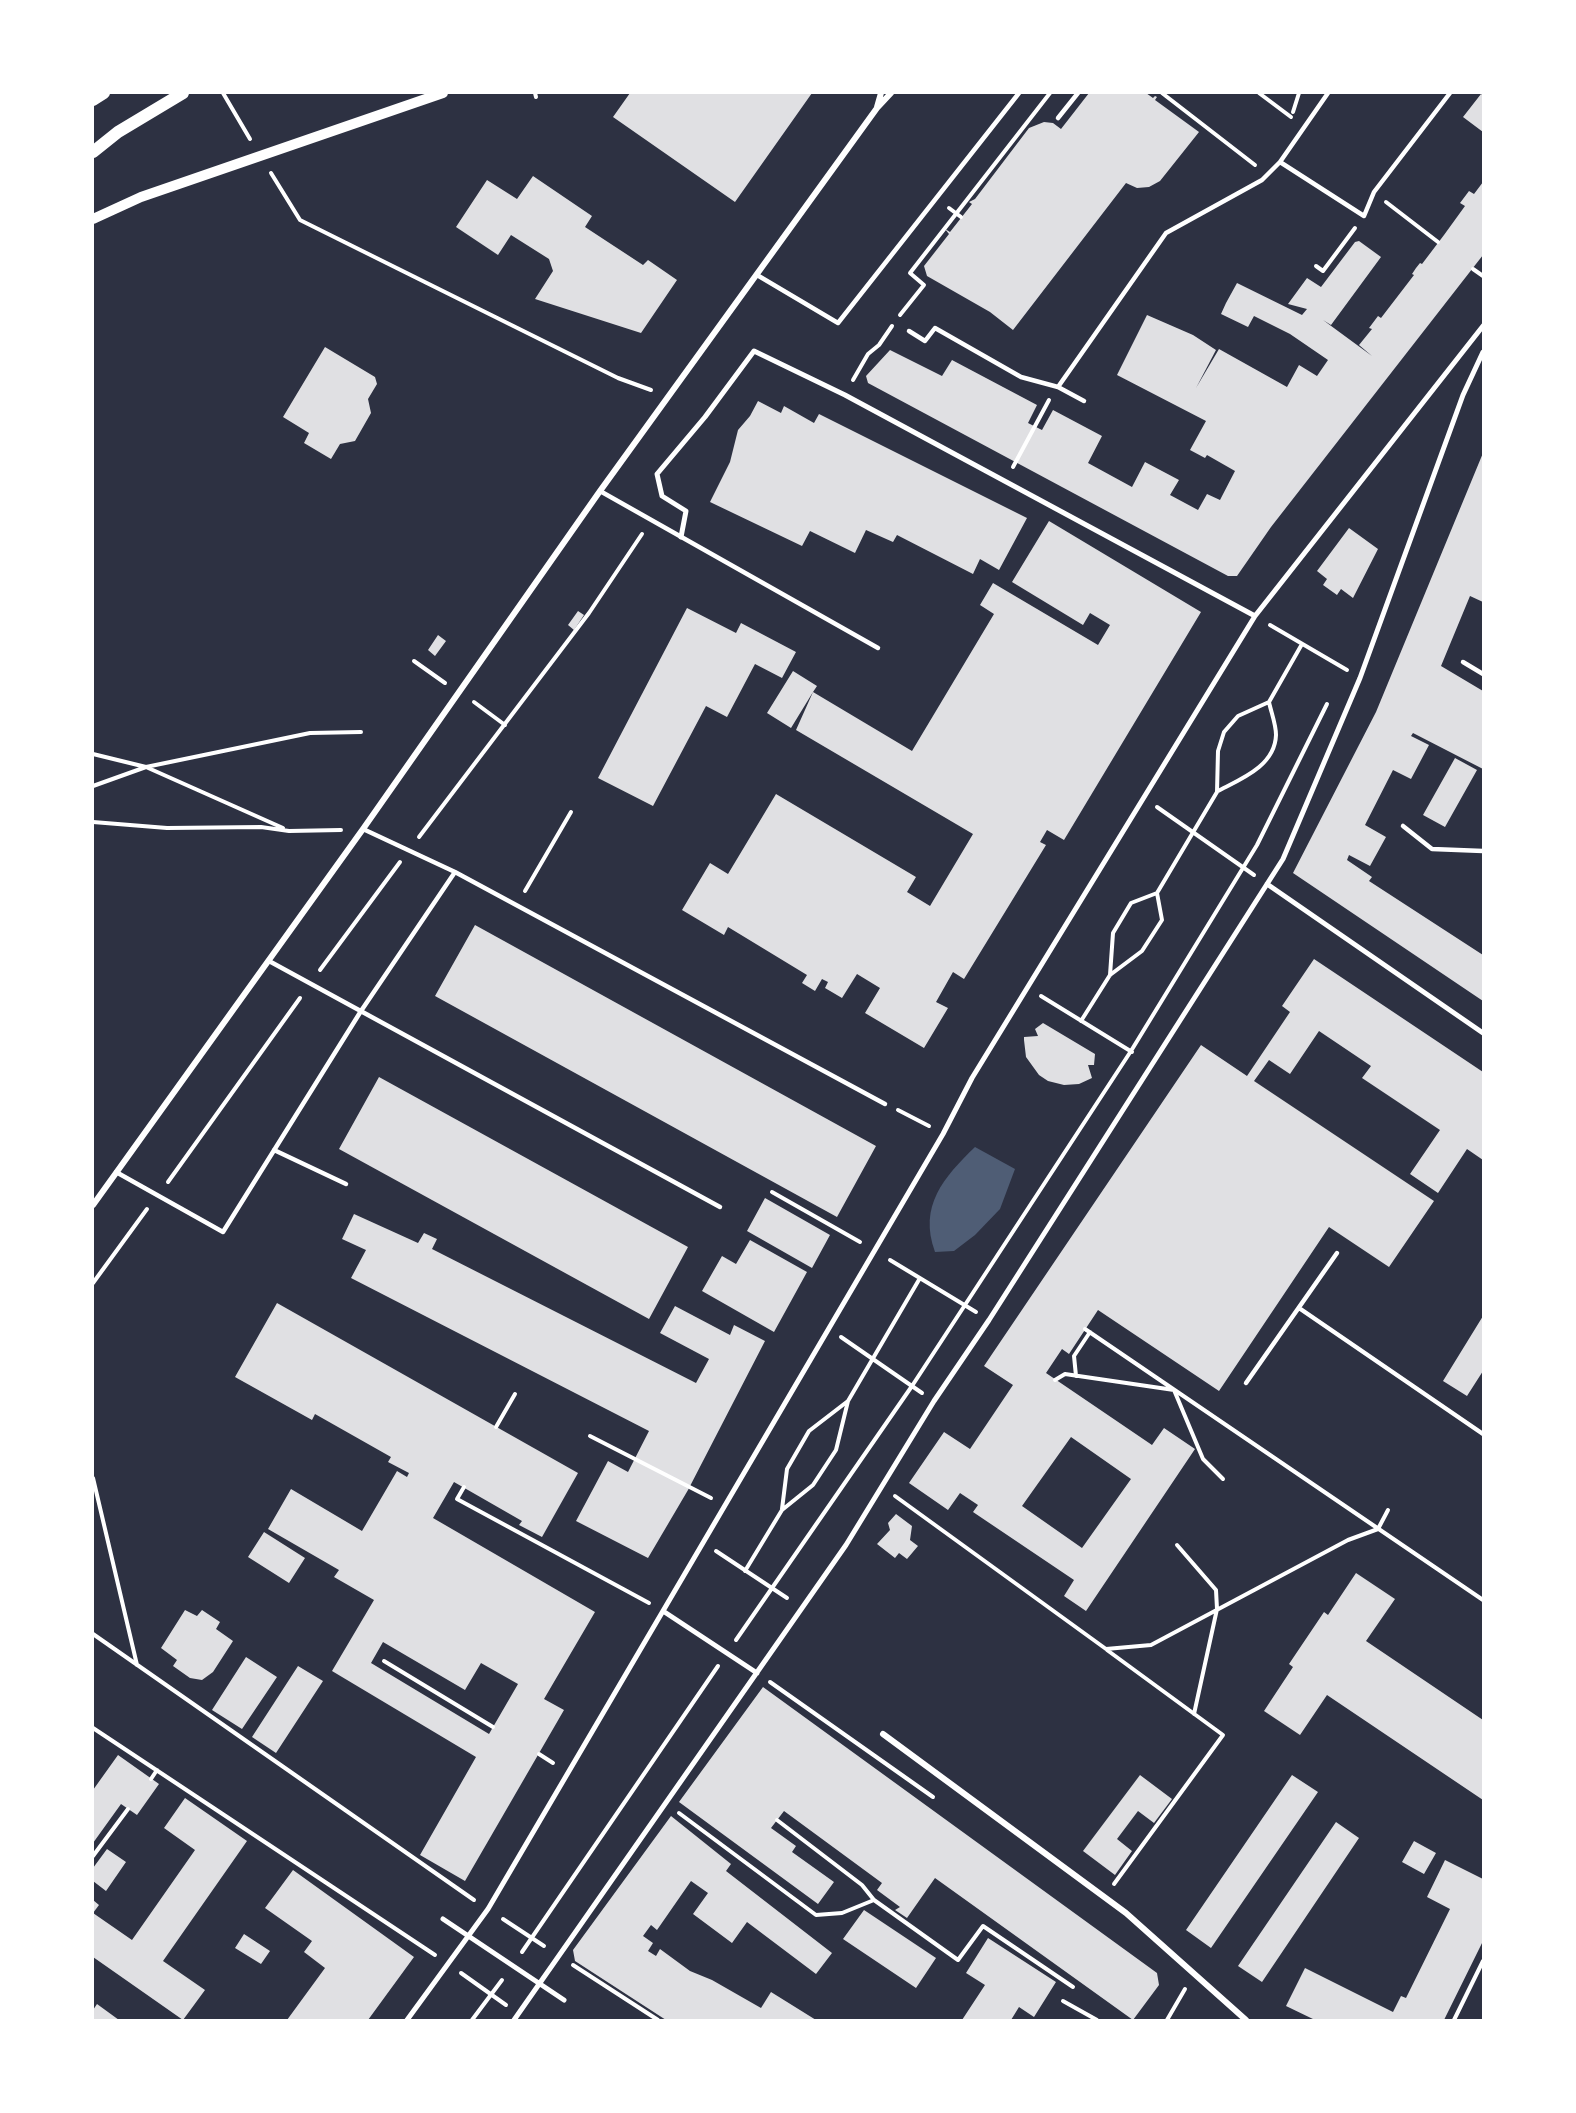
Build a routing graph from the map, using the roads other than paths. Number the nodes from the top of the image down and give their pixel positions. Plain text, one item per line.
1 (104, 93) edge
2 (183, 93) edge
3 (443, 93) edge
4 (880, 93) edge
5 (889, 93) edge
6 (1019, 93) edge
7 (1078, 93) edge
8 (1327, 93) edge
9 (1450, 93) edge
10 (93, 100) edge
11 (877, 108) junction
12 (1058, 118) dead end
13 (93, 152) edge
14 (1280, 162) junction
15 (93, 219) edge
16 (758, 275) junction
17 (1483, 326) edge
18 (909, 331) dead end
19 (1483, 352) edge
20 (1058, 387) junction
21 (1084, 401) dead end
22 (600, 491) junction
23 (681, 537) junction
24 (1255, 616) junction
25 (878, 648) dead end
26 (1463, 662) dead end
27 (1483, 674) edge
28 (1403, 826) dead end
29 (363, 829) junction
30 (1483, 851) edge
31 (455, 872) junction
32 (1267, 884) junction
33 (269, 961) junction
34 (361, 1011) junction
35 (1483, 1033) edge
36 (885, 1104) road end
37 (274, 1150) junction
38 (116, 1172) junction
39 (346, 1184) dead end
40 (93, 1205) edge
41 (720, 1207) dead end
42 (1336, 1253) dead end
43 (1299, 1308) junction
44 (1246, 1383) dead end
45 (1483, 1434) edge
46 (663, 1611) junction
47 (757, 1673) junction
48 (883, 1734) dead end
49 (443, 1919) dead end
50 (469, 1936) junction
51 (540, 1984) junction
52 (564, 2000) dead end
53 (407, 2020) edge
54 (514, 2020) edge
55 (1246, 2020) edge

1 - 10 main road
2 - 13 main road
3 - 15 street
4 - 11 street
5 - 11 street
6 - 16 lane
7 - 12 lane
8 - 14 lane
9 - 14 lane
11 - 16 street
14 - 20 lane
16 - 22 street
17 - 24 street
18 - 20 lane
19 - 32 street
20 - 21 lane
22 - 23 lane
22 - 29 street
23 - 24 street
23 - 25 lane
24 - 46 street
26 - 27 lane
28 - 30 lane
29 - 31 lane
29 - 33 street
31 - 34 lane
31 - 36 lane
32 - 35 street
32 - 47 street
33 - 34 lane
33 - 38 street
34 - 37 lane
34 - 41 lane
37 - 38 lane
37 - 39 lane
38 - 40 street
42 - 43 lane
43 - 44 lane
43 - 45 lane
46 - 47 street
46 - 50 street
47 - 51 street
48 - 55 street
49 - 50 street
50 - 51 street
50 - 53 street
51 - 52 street
51 - 54 street

